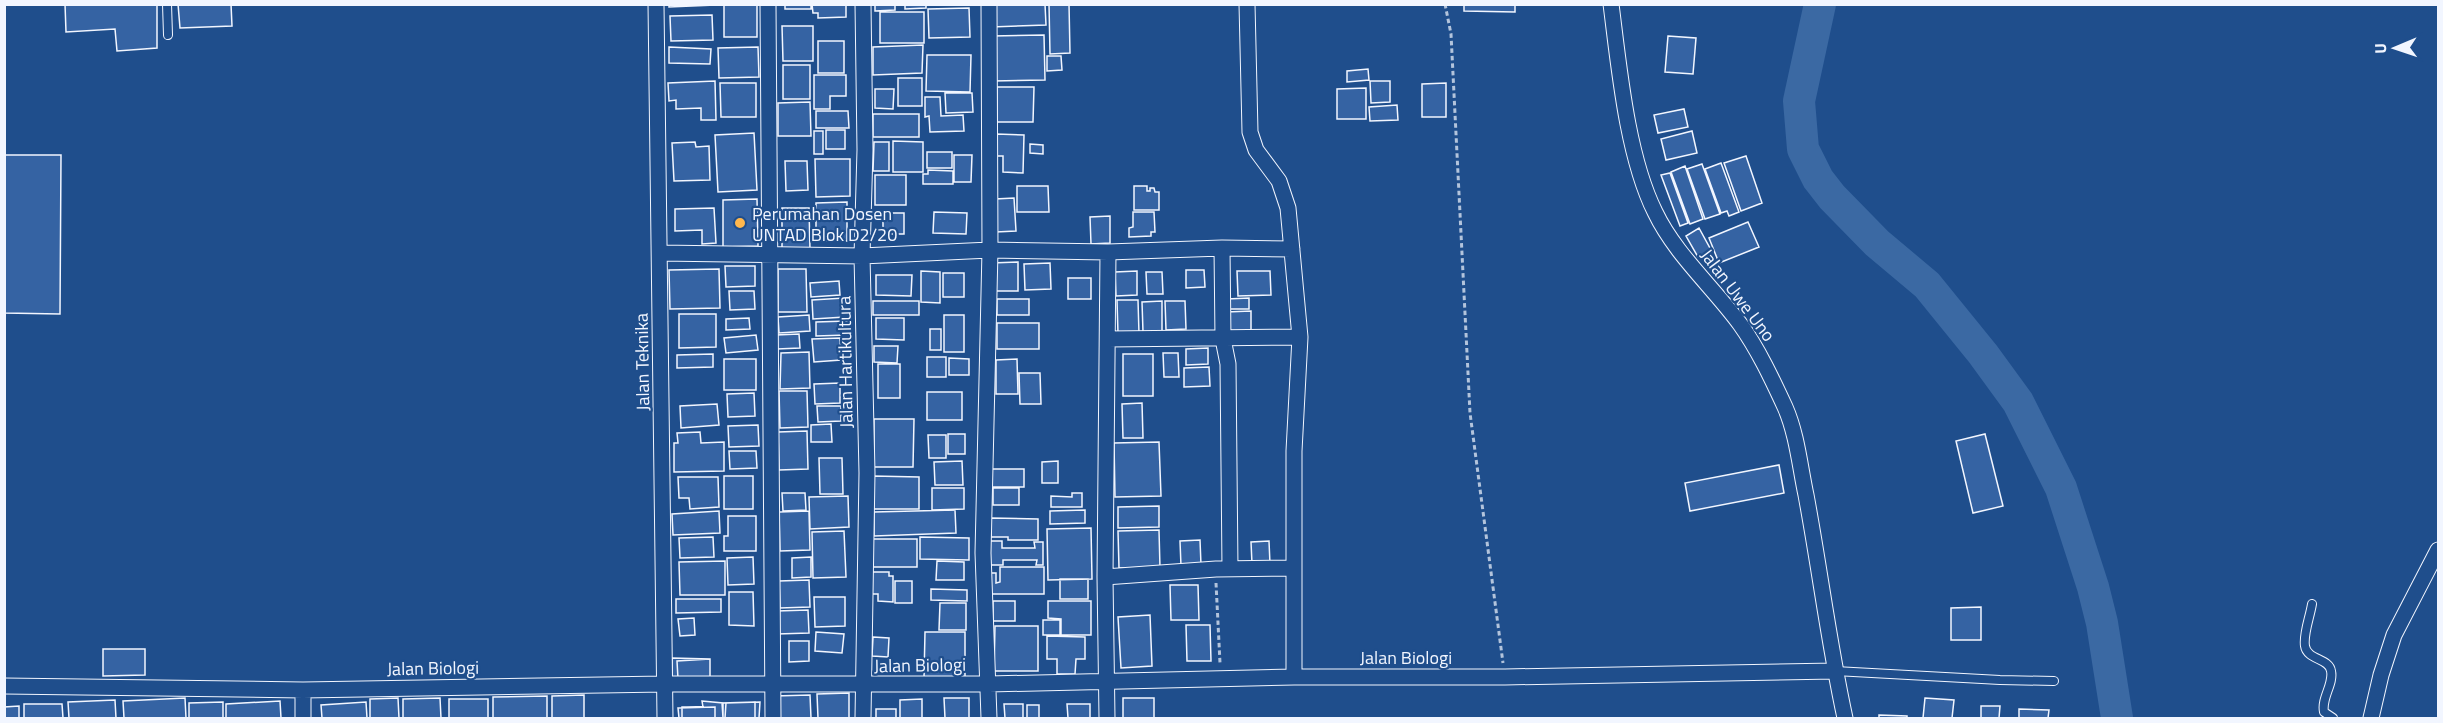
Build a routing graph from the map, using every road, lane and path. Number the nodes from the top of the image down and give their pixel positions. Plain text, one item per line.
1 (167, 4) edge
2 (656, 4) edge
3 (768, 4) edge
4 (863, 4) edge
5 (989, 4) edge
6 (1247, 4) edge
7 (1445, 4) edge
8 (1611, 4) edge
9 (168, 35) dead end
10 (1222, 248) junction
11 (1292, 249) junction
12 (990, 250) junction
13 (1108, 252) junction
14 (660, 253) junction
15 (771, 255) junction
16 (862, 256) junction
17 (1300, 337) junction
18 (1108, 339) junction
19 (1223, 339) junction
20 (2439, 550) edge
21 (1293, 568) junction
22 (1223, 569) junction
23 (1105, 577) junction
24 (2312, 604) dead end
25 (1835, 671) junction
26 (1294, 677) junction
27 (1505, 677) junction
28 (1221, 680) junction
29 (1106, 681) junction
30 (2054, 681) dead end
31 (664, 684) junction
32 (989, 684) junction
33 (772, 685) junction
34 (862, 685) junction
35 (4, 686) edge
36 (303, 690) junction
37 (303, 718) edge
38 (665, 718) edge
39 (773, 718) edge
40 (863, 718) edge
41 (989, 718) edge
42 (1107, 718) edge
43 (1845, 718) edge
44 (2333, 718) edge
45 (2371, 718) edge

1 - 9 lane
2 - 14 street, Jalan Teknika
3 - 15 street
4 - 16 street, Jalan Hartikultura
5 - 12 street
6 - 11 street
7 - 27 path
8 - 25 street, Jalan Uwe Uno
10 - 11 street
10 - 13 street
10 - 19 street
11 - 17 street
12 - 13 street
12 - 16 street
12 - 32 street
13 - 18 street
14 - 15 street
14 - 31 street, Jalan Teknika
15 - 16 street
15 - 33 street
16 - 34 street, Jalan Hartikultura
17 - 19 street
17 - 21 street
18 - 19 street
18 - 23 street
19 - 22 street
20 - 45 street
21 - 22 street
21 - 26 street
22 - 23 street
22 - 28 path
23 - 29 street
24 - 44 lane
25 - 27 street, Jalan Biologi
25 - 30 lane
25 - 43 street, Jalan Uwe Uno
26 - 27 street, Jalan Biologi
26 - 28 street, Jalan Biologi
28 - 29 street, Jalan Biologi
29 - 32 street, Jalan Biologi
29 - 42 street
31 - 33 street, Jalan Biologi
31 - 36 street, Jalan Biologi
31 - 38 street, Jalan Teknika
32 - 34 street, Jalan Biologi
32 - 41 street
33 - 34 street, Jalan Biologi
33 - 39 street
34 - 40 street, Jalan Hartikultura
35 - 36 street, Jalan Biologi
36 - 37 street

